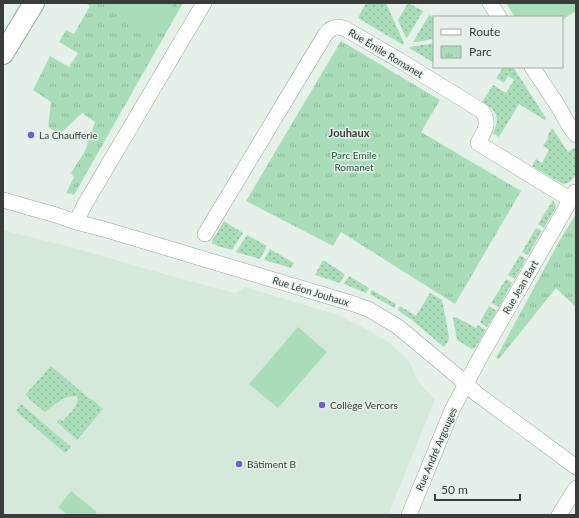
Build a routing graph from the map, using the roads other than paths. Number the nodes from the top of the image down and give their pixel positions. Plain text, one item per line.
1 (34, 3) edge
2 (204, 3) edge
3 (490, 3) edge
4 (498, 16) edge
5 (3, 54) edge
6 (533, 68) edge
7 (576, 135) edge
8 (573, 195) edge
9 (3, 200) edge
10 (76, 222) junction
11 (205, 234) dead end
12 (465, 384) junction
13 (576, 467) edge
14 (576, 488) edge
15 (409, 515) edge
16 (559, 515) edge

1 - 5 main road
2 - 10 street
3 - 4 street
6 - 7 street
8 - 11 street, Rue Émile Romanet
8 - 12 street, Rue Jean Bart
9 - 10 street, Rue Léon Jouhaux
10 - 12 street, Rue Léon Jouhaux
12 - 13 street, Rue Léon Jouhaux
12 - 15 street, Rue André Argouges
14 - 16 street

